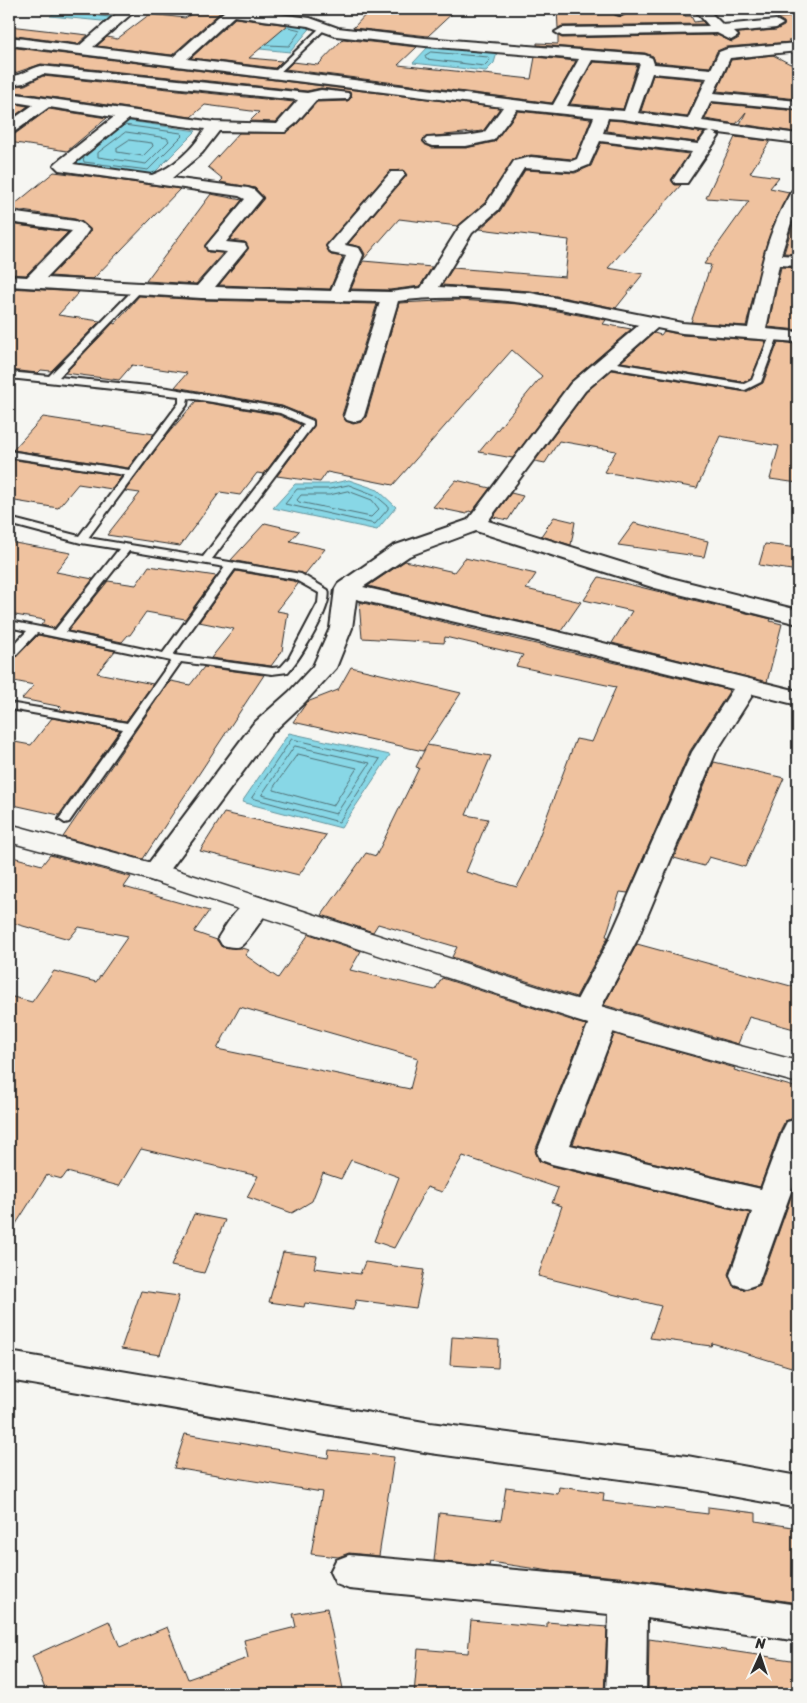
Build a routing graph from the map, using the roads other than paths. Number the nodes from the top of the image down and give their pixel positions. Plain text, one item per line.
1 (130, 9) edge
2 (235, 9) edge
3 (700, 9) edge
4 (765, 9) edge
5 (745, 12) dead end
6 (776, 24) junction
7 (324, 28) junction
8 (721, 30) junction
9 (562, 32) dead end
10 (798, 36) edge
11 (9, 41) edge
12 (798, 47) edge
13 (752, 50) junction
14 (81, 51) junction
15 (588, 55) junction
16 (176, 62) junction
17 (646, 68) junction
18 (715, 74) junction
19 (274, 75) junction
20 (108, 78) junction
21 (9, 81) edge
22 (326, 81) junction
23 (181, 86) junction
24 (310, 96) junction
25 (705, 96) junction
26 (9, 97) edge
27 (47, 102) junction
28 (513, 104) junction
29 (71, 105) junction
30 (798, 106) edge
31 (558, 110) junction
32 (602, 113) junction
33 (126, 114) junction
34 (142, 116) junction
35 (630, 116) junction
36 (693, 124) junction
37 (214, 126) junction
38 (717, 127) junction
39 (9, 129) edge
40 (594, 136) junction
41 (798, 139) edge
42 (432, 141) dead end
43 (702, 149) junction
44 (397, 175) dead end
45 (153, 180) junction
46 (681, 180) dead end
47 (798, 194) edge
48 (9, 217) edge
49 (772, 259) junction
50 (798, 261) edge
51 (9, 282) edge
52 (30, 283) junction
53 (138, 290) junction
54 (427, 292) junction
55 (201, 293) junction
56 (337, 297) junction
57 (390, 297) junction
58 (652, 323) junction
59 (756, 334) junction
60 (774, 336) junction
61 (798, 337) edge
62 (605, 364) junction
63 (9, 375) edge
64 (51, 380) junction
65 (183, 394) junction
66 (354, 416) dead end
67 (9, 454) edge
68 (132, 473) junction
69 (9, 521) edge
70 (475, 524) junction
71 (81, 540) junction
72 (126, 548) junction
73 (205, 561) junction
74 (232, 565) junction
75 (346, 589) junction
76 (797, 611) edge
77 (9, 624) edge
78 (35, 629) junction
79 (58, 634) junction
80 (9, 656) edge
81 (172, 658) junction
82 (747, 685) junction
83 (798, 698) edge
84 (9, 706) edge
85 (130, 727) junction
86 (65, 818) dead end
87 (9, 833) edge
88 (155, 872) junction
89 (257, 906) junction
90 (232, 938) dead end
91 (594, 1016) junction
92 (798, 1072) edge
93 (798, 1130) edge
94 (771, 1204) junction
95 (746, 1275) dead end
96 (9, 1366) edge
97 (798, 1492) edge
98 (348, 1572) dead end
99 (629, 1598) junction
100 (798, 1623) edge
101 (626, 1694) edge

1 - 14 street
2 - 7 street
2 - 16 street
3 - 8 street
4 - 6 street
5 - 6 street
6 - 8 street
6 - 10 street
7 - 15 street
7 - 19 lane
8 - 9 street
8 - 13 street
11 - 14 street
12 - 13 street
13 - 18 street
14 - 16 street
15 - 17 street
15 - 31 street
16 - 19 street
17 - 18 street
17 - 35 street
18 - 25 street
19 - 22 street
20 - 21 street
20 - 23 street
20 - 29 street
22 - 24 street
22 - 28 street
23 - 24 street
23 - 34 street
24 - 28 street
24 - 37 street
25 - 30 street
25 - 36 street
26 - 27 street
27 - 29 street
27 - 39 street
28 - 31 street
28 - 42 street
29 - 33 street
31 - 32 street
32 - 35 street
32 - 40 street
33 - 34 street
33 - 45 street
34 - 37 street
35 - 36 street
36 - 38 street
37 - 45 street
38 - 41 street
38 - 43 street
40 - 43 street
40 - 54 street
43 - 46 street
44 - 56 street
45 - 55 street
47 - 49 street
48 - 52 street
49 - 50 street
49 - 59 street
51 - 52 street
52 - 53 street
53 - 55 street
53 - 64 lane
54 - 57 street
54 - 58 street
55 - 56 street
56 - 57 street
57 - 66 street
58 - 59 street
58 - 62 street
59 - 60 street
60 - 61 street
60 - 62 lane
62 - 70 street
63 - 64 lane
64 - 65 lane
65 - 68 lane
65 - 73 lane
67 - 68 lane
68 - 71 lane
69 - 71 lane
70 - 75 street
70 - 76 street
71 - 72 lane
72 - 73 lane
72 - 79 lane
73 - 74 lane
74 - 81 lane
74 - 81 lane
75 - 82 street
75 - 88 street
77 - 78 lane
78 - 79 lane
78 - 80 lane
79 - 81 lane
81 - 85 lane
82 - 83 street
82 - 91 street
84 - 85 lane
85 - 86 lane
87 - 88 street
88 - 89 street
89 - 90 street
89 - 91 street
91 - 92 street
91 - 94 street
93 - 94 street
94 - 95 street
96 - 97 street
98 - 99 street
99 - 100 street
99 - 101 street

